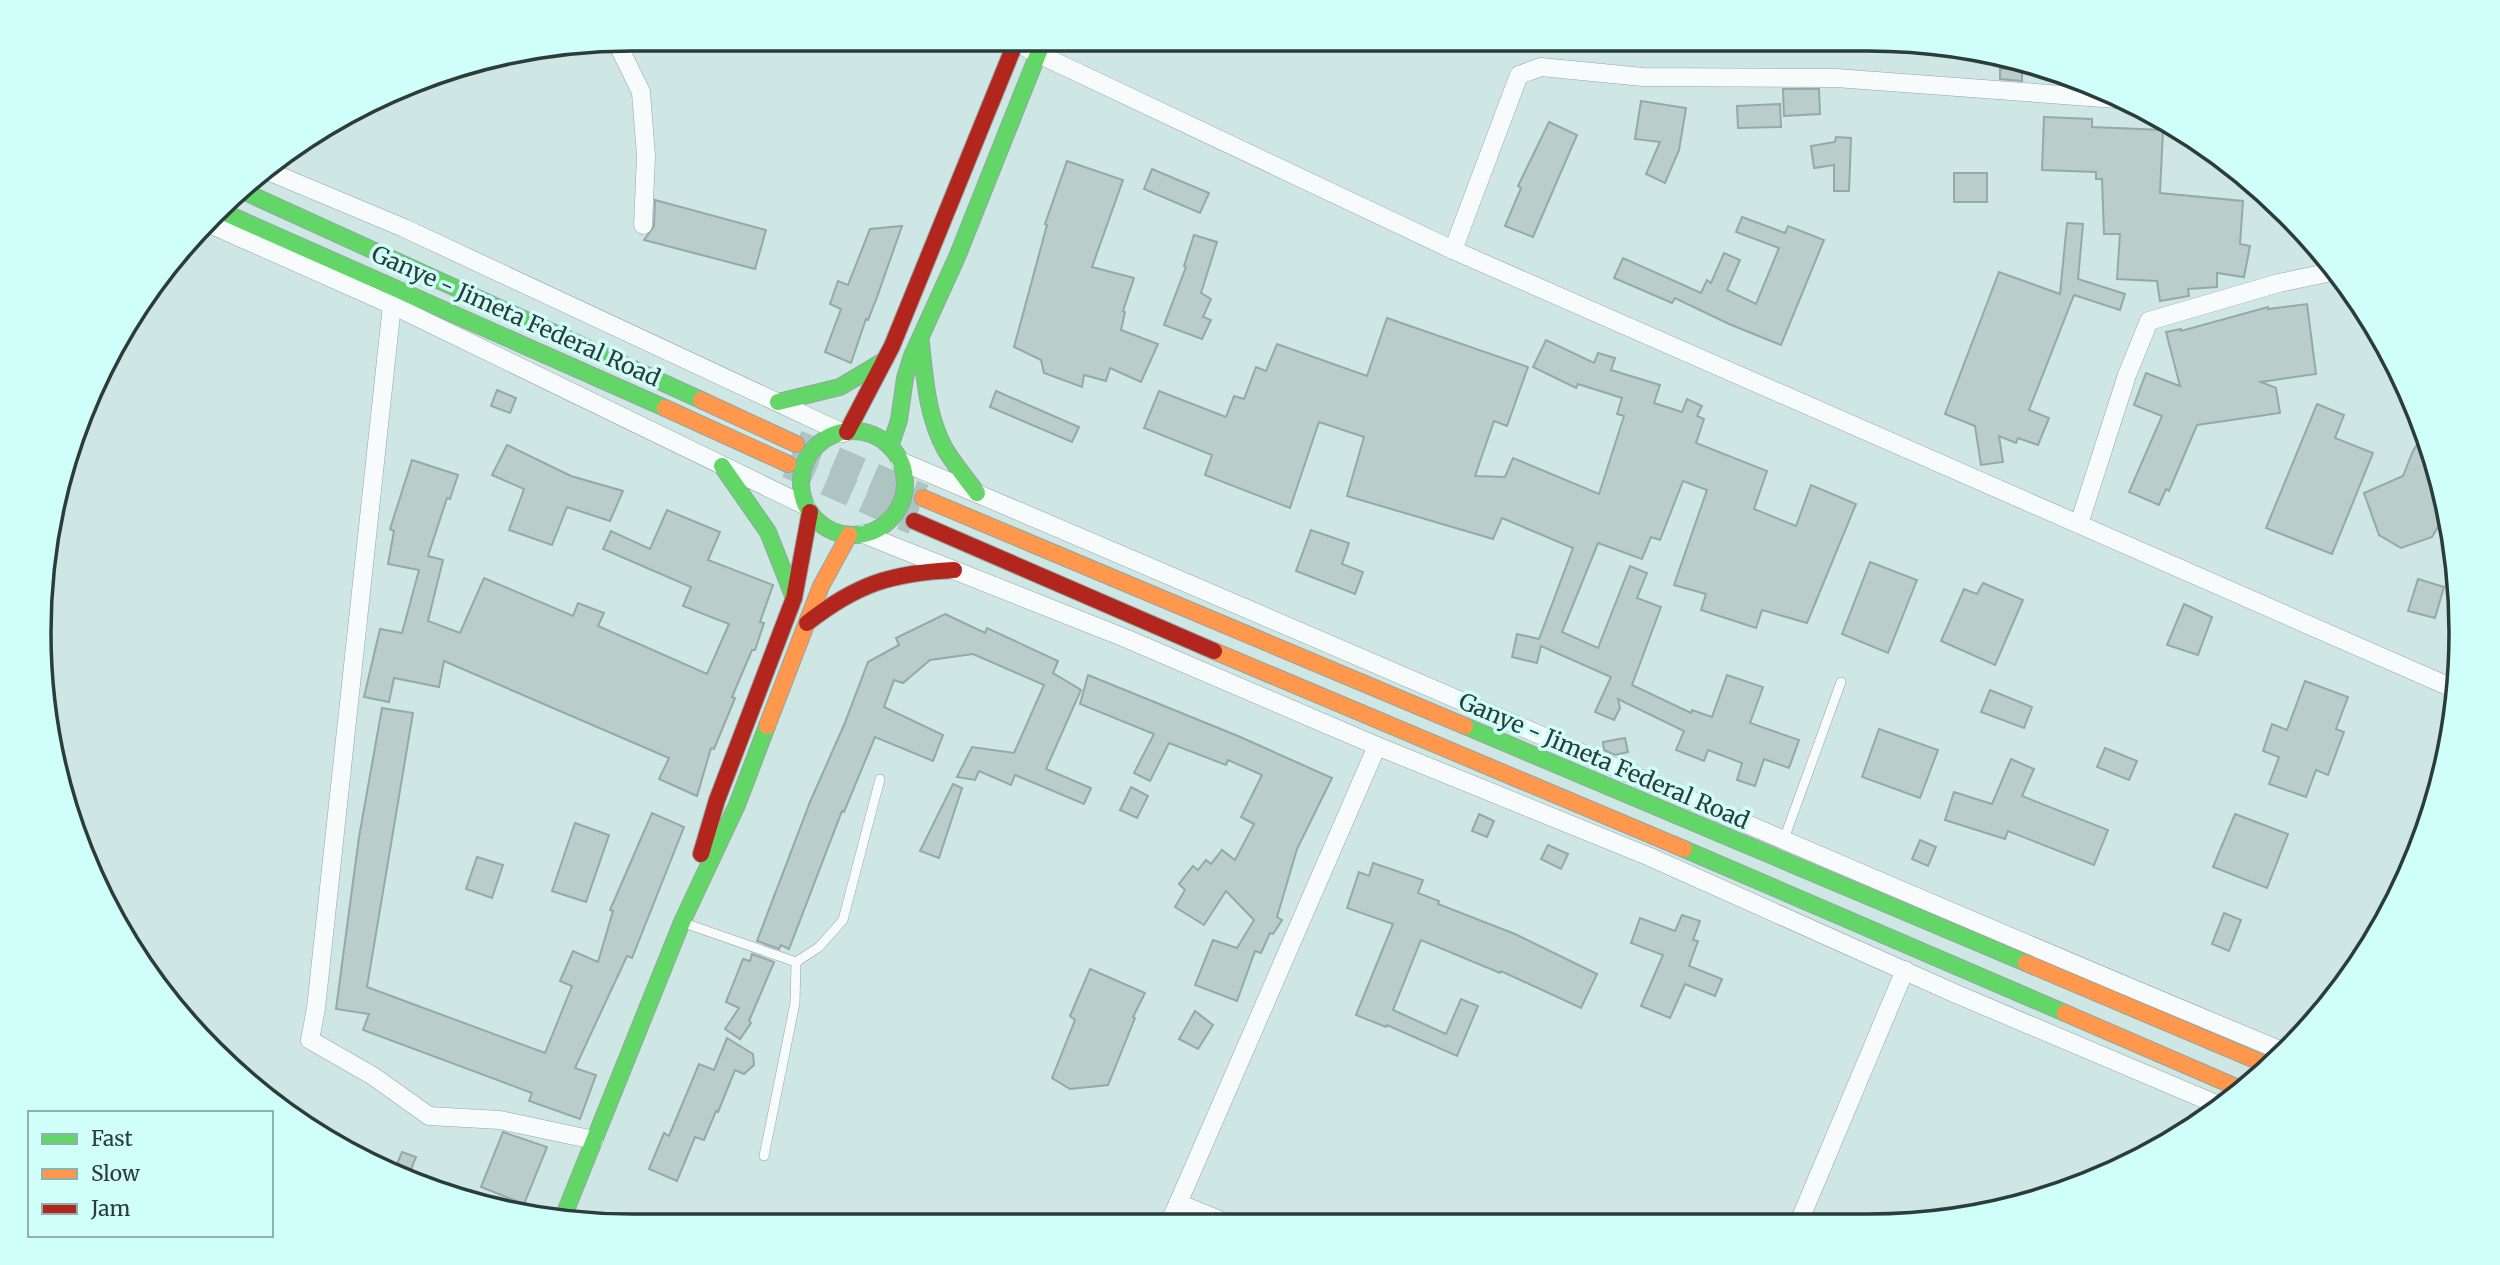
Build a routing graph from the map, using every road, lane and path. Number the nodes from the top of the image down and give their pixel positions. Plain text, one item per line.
1 (621, 51) edge
2 (1012, 51) edge
3 (1039, 51) edge
4 (1051, 51) edge
5 (2095, 97) edge
6 (275, 174) edge
7 (250, 194) edge
8 (228, 214) edge
9 (643, 225) dead end
10 (216, 227) edge
11 (1453, 250) junction
12 (2325, 273) edge
13 (393, 305) junction
14 (920, 339) junction
15 (885, 359) junction
16 (778, 402) junction
17 (845, 432) junction
18 (796, 444) tunnel mouth
19 (895, 454) junction
20 (788, 464) tunnel mouth
21 (722, 466) junction
22 (977, 493) junction
23 (923, 498) tunnel mouth
24 (808, 509) junction
25 (914, 521) tunnel mouth
26 (2079, 524) junction
27 (856, 535) junction
28 (954, 570) junction
29 (794, 598) junction
30 (806, 624) junction
31 (1840, 682) dead end
32 (2446, 685) edge
33 (1377, 746) junction
34 (880, 779) dead end
35 (1784, 839) junction
36 (682, 922) junction
37 (796, 962) junction
38 (1905, 970) junction
39 (2275, 1048) edge
40 (2260, 1062) edge
41 (2232, 1085) edge
42 (2211, 1102) edge
43 (594, 1140) junction
44 (764, 1156) dead end
45 (1178, 1203) junction
46 (566, 1210) edge
47 (1173, 1214) edge
48 (1205, 1214) edge
49 (1802, 1214) edge

1 - 9 street
2 - 15 main road
3 - 14 main road
4 - 11 street
5 - 11 street
6 - 16 street
7 - 18 main road, Ganye - Jimeta Federal Road
8 - 20 main road, Ganye - Jimeta Federal Road
10 - 13 street
11 - 26 street
12 - 26 street
13 - 21 street
13 - 43 street
14 - 19 main road
14 - 22 main road
15 - 16 main road
15 - 17 main road
16 - 17 street
17 - 19 main road
17 - 24 main road
19 - 22 street
19 - 27 main road
21 - 24 street
21 - 29 main road
22 - 35 street
23 - 40 main road, Ganye - Jimeta Federal Road
24 - 27 main road
24 - 29 main road
25 - 41 main road
26 - 32 street
27 - 28 street
27 - 30 main road
28 - 30 main road
28 - 33 street
29 - 36 main road
30 - 36 main road
31 - 35 lane
33 - 38 street
33 - 45 street
34 - 37 lane
35 - 39 street
36 - 37 lane
36 - 43 main road
37 - 44 lane
38 - 42 street
38 - 49 street
43 - 46 main road
45 - 47 street
45 - 48 street

